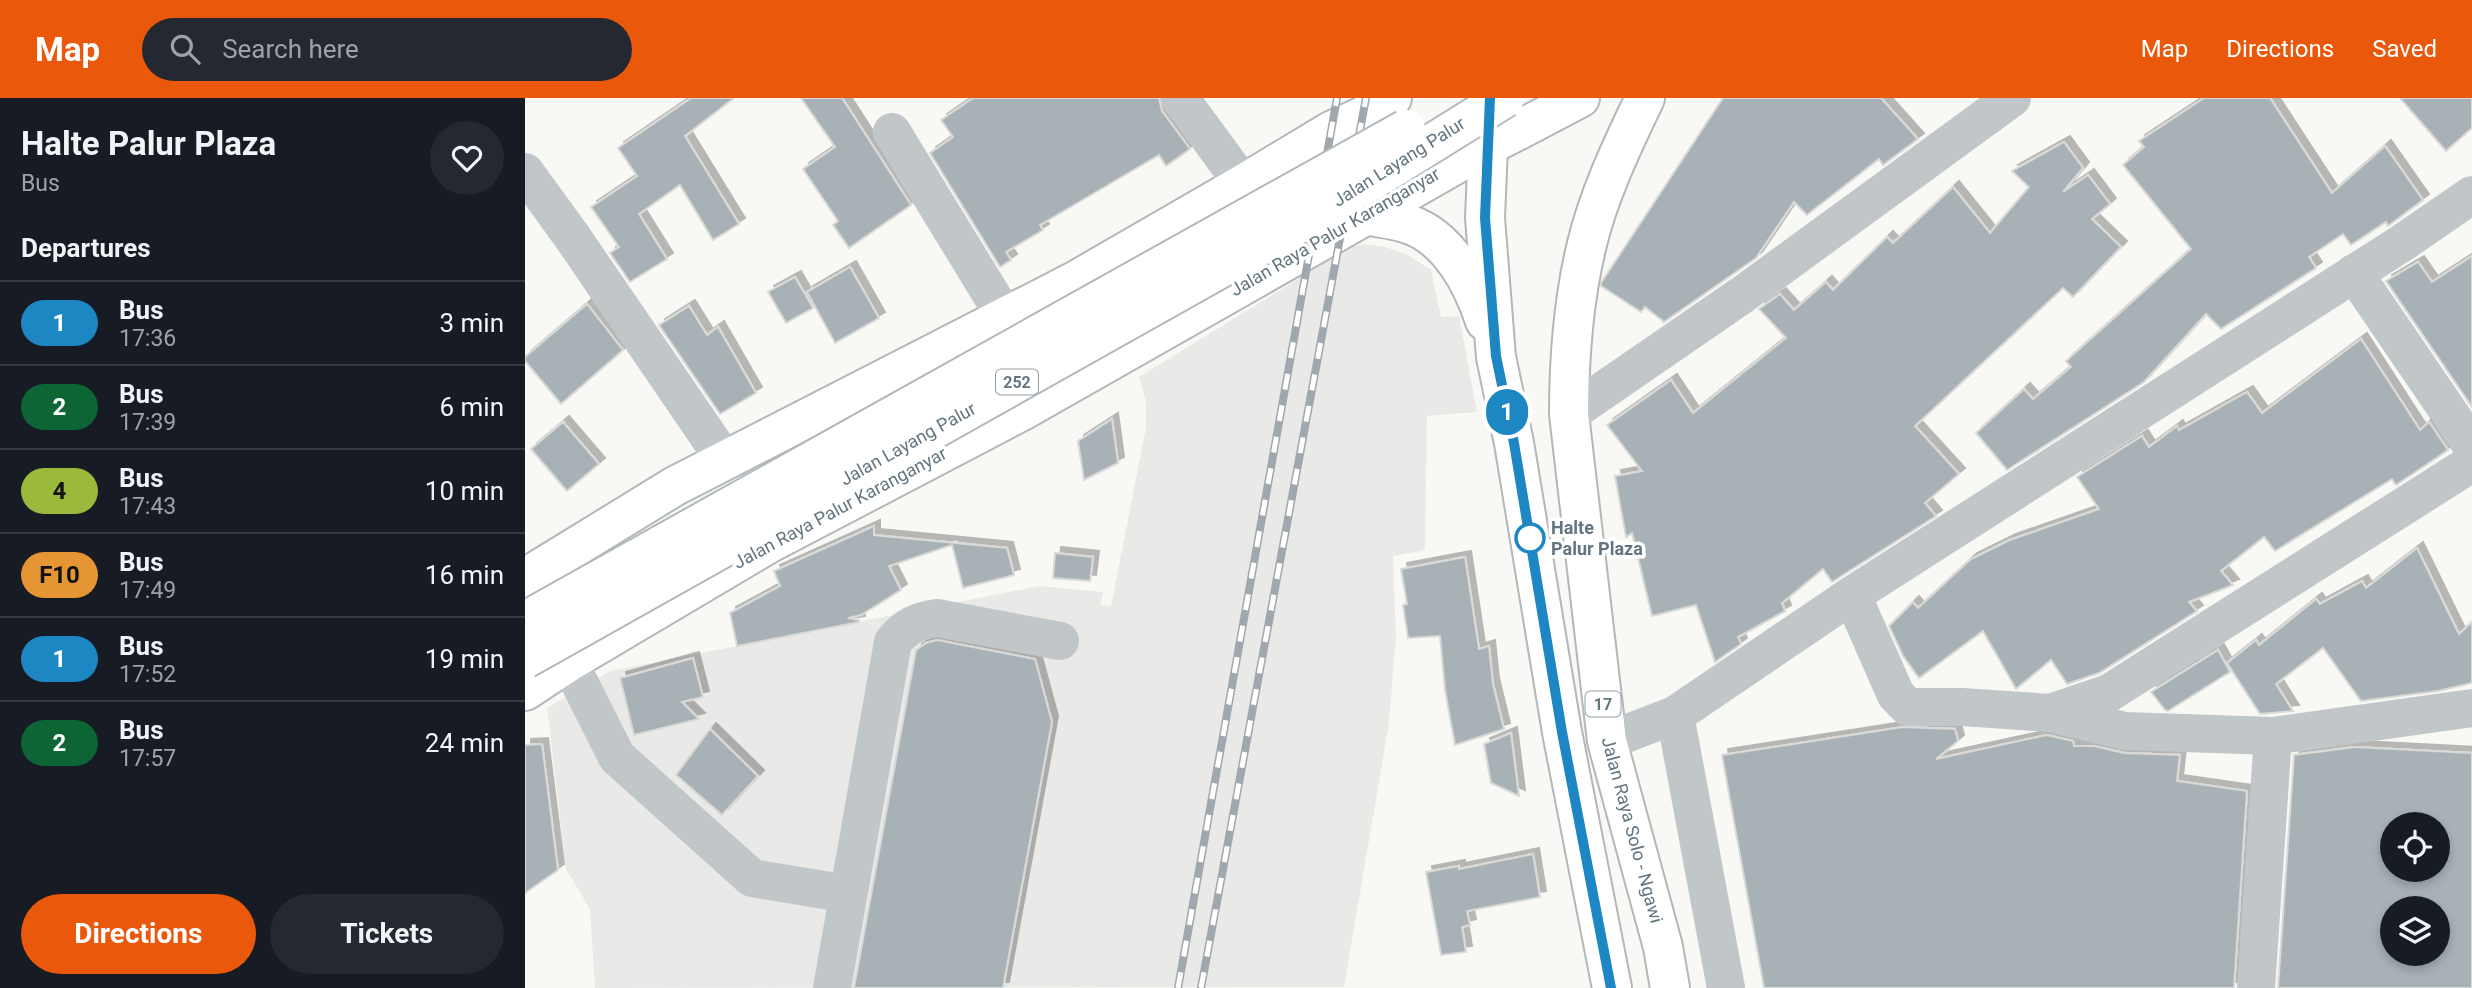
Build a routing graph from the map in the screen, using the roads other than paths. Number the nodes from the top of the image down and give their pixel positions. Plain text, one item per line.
1 (1180, 98) edge
2 (1392, 98) edge
3 (1458, 98) edge
4 (1490, 98) edge
5 (1505, 98) edge
6 (1580, 98) edge
7 (1645, 98) edge
8 (2013, 98) edge
9 (893, 132) dead end
10 (1488, 146) junction
11 (525, 172) edge
12 (1243, 184) junction
13 (2472, 195) edge
14 (1365, 215) junction
15 (2354, 273) junction
16 (1075, 281) junction
17 (1005, 317) junction
18 (1496, 356) junction
19 (1115, 358) junction
20 (1569, 414) junction
21 (2472, 446) edge
22 (724, 459) junction
23 (2472, 463) edge
24 (525, 578) edge
25 (1852, 596) junction
26 (525, 621) edge
27 (1060, 640) dead end
28 (525, 659) edge
29 (569, 663) junction
30 (525, 691) edge
31 (2472, 708) edge
32 (2050, 713) junction
33 (1675, 715) junction
34 (2273, 736) junction
35 (1607, 741) junction
36 (848, 894) junction
37 (832, 988) edge
38 (1612, 988) edge
39 (1670, 988) edge
40 (1726, 988) edge
41 (2256, 988) edge

1 - 12 street
2 - 12 main road
3 - 26 main road, Jalan Layang Palur / 252, bridge
4 - 10 main road, 17
5 - 28 main road, Jalan Layang Palur / 252, bridge
6 - 10 main road, Jalan Raya Palur Karanganyar
7 - 20 main road, Jalan Raya Solo - Ngawi / 17
8 - 20 street
9 - 17 street
10 - 14 main road, Jalan Raya Palur Karanganyar / 252
10 - 18 main road, 17
11 - 22 street
12 - 16 main road
13 - 15 street
14 - 18 main road
14 - 19 main road, Jalan Raya Palur Karanganyar / 252
15 - 21 street
15 - 25 street
16 - 17 main road
16 - 19 main road
17 - 22 main road
18 - 38 main road, 17
19 - 29 main road, Jalan Raya Palur Karanganyar / 252
20 - 35 main road, Jalan Raya Solo - Ngawi / 17
22 - 24 main road
23 - 32 street
25 - 32 street
25 - 33 street
27 - 36 street
29 - 30 main road, Jalan Raya Palur Karanganyar / 252
29 - 36 street
31 - 34 street
32 - 34 street
33 - 35 street
33 - 40 street
34 - 41 street
35 - 39 main road, Jalan Raya Solo - Ngawi / 17
36 - 37 street

